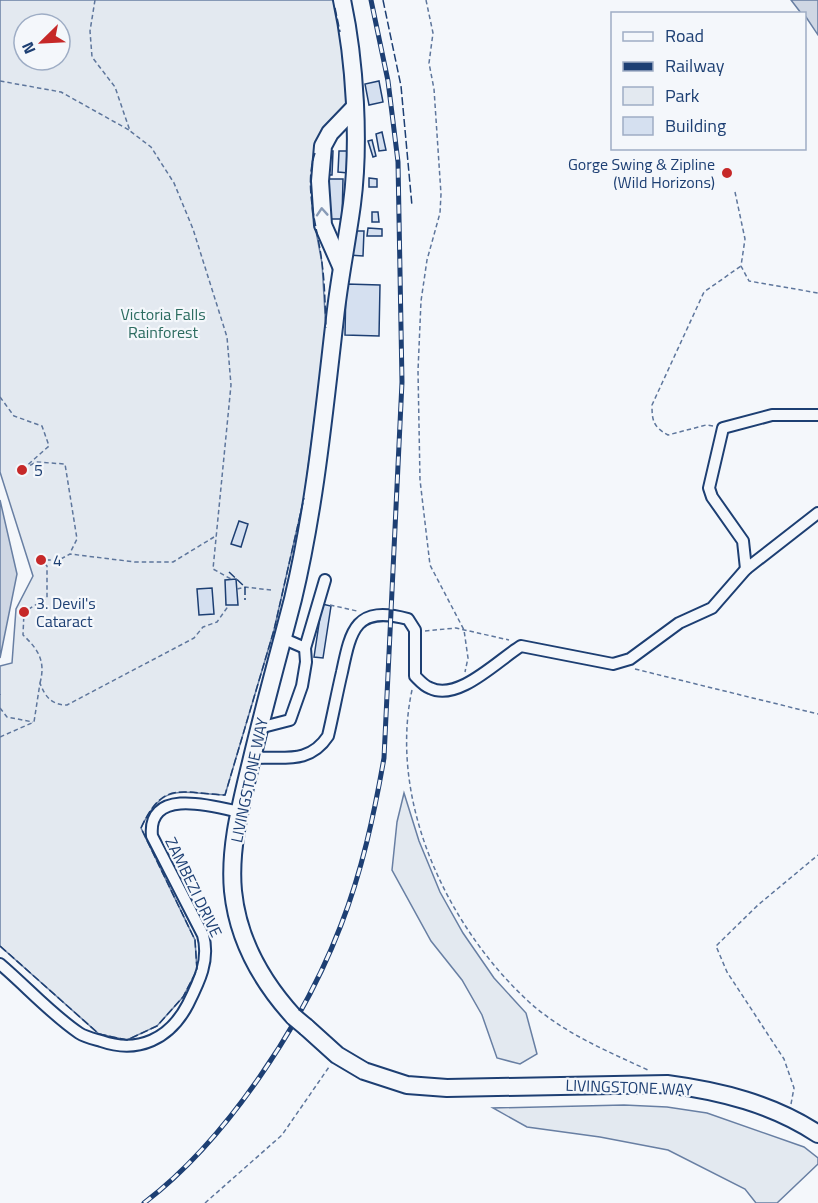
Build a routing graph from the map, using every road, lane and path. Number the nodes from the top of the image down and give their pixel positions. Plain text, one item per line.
1 (95, 0) edge
2 (342, 0) edge
3 (426, 0) edge
4 (0, 81) edge
5 (354, 108) junction
6 (130, 131) junction
7 (735, 192) dead end
8 (341, 266) junction
9 (741, 266) junction
10 (818, 293) edge
11 (0, 397) edge
12 (818, 415) edge
13 (723, 428) junction
14 (818, 513) edge
15 (215, 536) junction
16 (70, 554) junction
17 (746, 569) junction
18 (231, 579) dead end
19 (325, 580) dead end
20 (237, 590) dead end
21 (271, 590) dead end
22 (317, 602) junction
23 (229, 605) dead end
24 (379, 615) junction
25 (416, 630) junction
26 (464, 630) junction
27 (282, 638) junction
28 (521, 646) junction
29 (305, 648) junction
30 (636, 669) dead end
31 (415, 676) junction
32 (40, 683) junction
33 (453, 690) junction
34 (0, 708) edge
35 (818, 714) edge
36 (34, 722) junction
37 (259, 728) junction
38 (0, 738) edge
39 (252, 758) junction
40 (239, 812) junction
41 (818, 855) edge
42 (0, 964) edge
43 (337, 1055) junction
44 (651, 1071) dead end
45 (788, 1119) junction
46 (818, 1134) edge
47 (205, 1203) edge

1 - 6 path
2 - 5 highway, LIVINGSTONE WAY
3 - 26 path
4 - 6 path
5 - 8 highway, LIVINGSTONE WAY
8 -> 5 highway
6 - 15 path
7 - 9 path
8 - 27 highway, LIVINGSTONE WAY
9 - 10 path
9 - 13 path
11 - 16 path
12 - 13 street
13 - 17 street
14 - 17 street
15 - 16 path
15 - 18 path
16 - 32 path
17 - 28 street
19 - 22 street
20 - 21 path
22 - 24 path
22 - 29 street
23 - 32 path
24 - 25 street
24 - 39 street
25 - 26 path
25 - 31 street
26 - 28 path
26 - 33 path
27 - 29 street
27 - 37 highway, LIVINGSTONE WAY
28 - 33 street
29 - 37 street
30 - 35 path
31 - 33 street
31 - 44 path
32 - 36 path
34 - 36 path
36 - 38 path
37 - 39 highway, LIVINGSTONE WAY
39 - 40 highway, LIVINGSTONE WAY
40 - 42 street, ZAMBEZI DRIVE
40 - 43 highway, LIVINGSTONE WAY
41 - 45 path
43 - 45 highway, LIVINGSTONE WAY
43 - 47 path
45 - 46 highway, LIVINGSTONE WAY

